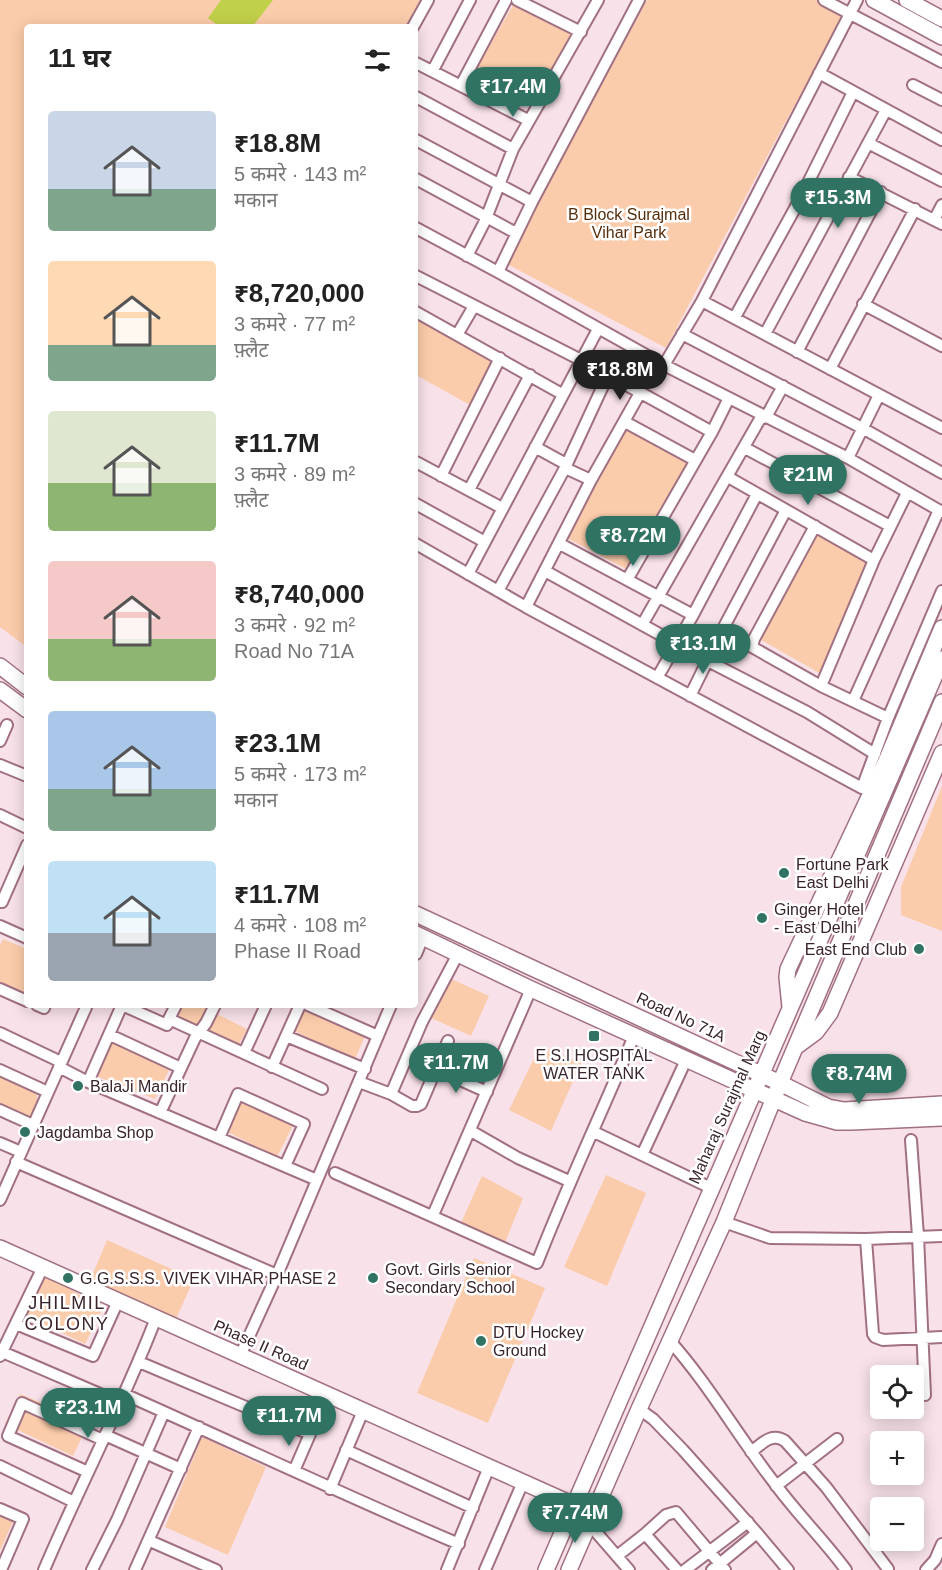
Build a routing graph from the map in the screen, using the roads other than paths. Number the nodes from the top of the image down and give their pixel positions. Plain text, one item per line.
1 (428, 0) edge
2 (470, 0) edge
3 (506, 0) edge
4 (517, 0) edge
5 (598, 0) edge
6 (639, 0) edge
7 (824, 0) edge
8 (857, 0) edge
9 (874, 0) edge
10 (907, 0) edge
11 (850, 14) junction
12 (942, 19) edge
13 (415, 24) edge
14 (581, 32) junction
15 (942, 37) edge
16 (942, 62) edge
17 (418, 64) edge
18 (433, 70) junction
19 (819, 73) junction
20 (461, 85) junction
21 (913, 85) dead end
22 (853, 92) junction
23 (418, 98) edge
24 (942, 100) edge
25 (886, 110) junction
26 (528, 120) junction
27 (942, 140) edge
28 (418, 141) edge
29 (868, 143) junction
30 (513, 149) junction
31 (849, 177) junction
32 (418, 180) edge
33 (942, 181) edge
34 (498, 184) junction
35 (881, 192) junction
36 (532, 202) junction
37 (942, 205) edge
38 (915, 209) junction
39 (486, 217) junction
40 (938, 222) edge
41 (418, 229) edge
42 (516, 233) junction
43 (467, 256) junction
44 (498, 272) junction
45 (418, 277) edge
46 (702, 301) junction
47 (863, 304) junction
48 (474, 306) junction
49 (418, 313) edge
50 (735, 317) junction
51 (598, 329) junction
52 (457, 334) junction
53 (682, 334) junction
54 (765, 334) junction
55 (942, 346) edge
56 (797, 352) junction
57 (500, 358) junction
58 (581, 360) junction
59 (664, 365) junction
60 (830, 369) junction
61 (530, 375) junction
62 (608, 375) junction
63 (783, 386) junction
64 (640, 393) junction
65 (562, 394) junction
66 (879, 395) junction
67 (729, 398) junction
68 (766, 417) junction
69 (625, 422) junction
70 (941, 423) edge
71 (864, 429) junction
72 (712, 432) junction
73 (535, 447) junction
74 (745, 448) junction
75 (848, 458) junction
76 (695, 460) junction
77 (418, 463) edge
78 (566, 466) junction
79 (942, 472) edge
80 (441, 476) junction
81 (728, 477) junction
82 (591, 480) junction
83 (469, 490) junction
84 (907, 493) junction
85 (757, 494) junction
86 (418, 505) edge
87 (502, 508) junction
88 (786, 510) junction
89 (941, 511) edge
90 (814, 526) junction
91 (890, 526) junction
92 (485, 542) junction
93 (560, 544) junction
94 (418, 545) edge
95 (874, 560) junction
96 (545, 571) junction
97 (468, 574) junction
98 (627, 580) junction
99 (498, 591) junction
100 (942, 591) edge
101 (659, 597) junction
102 (526, 607) junction
103 (693, 615) junction
104 (642, 625) junction
105 (942, 628) edge
106 (676, 643) junction
107 (942, 659) edge
108 (708, 661) junction
109 (0, 666) edge
110 (657, 678) junction
111 (24, 685) edge
112 (821, 686) junction
113 (0, 690) edge
114 (690, 696) junction
115 (853, 701) junction
116 (942, 702) edge
117 (24, 708) edge
118 (888, 718) junction
119 (7, 725) dead end
120 (0, 741) edge
121 (942, 753) edge
122 (886, 759) junction
123 (0, 765) edge
124 (24, 773) edge
125 (0, 815) edge
126 (24, 827) edge
127 (24, 852) edge
128 (0, 902) edge
129 (418, 915) edge
130 (2, 931) edge
131 (419, 936) edge
132 (24, 937) edge
133 (458, 954) junction
134 (0, 989) edge
135 (531, 989) junction
136 (24, 1000) edge
137 (86, 1008) edge
138 (121, 1008) edge
139 (129, 1008) edge
140 (174, 1008) edge
141 (213, 1008) edge
142 (265, 1008) edge
143 (299, 1008) edge
144 (315, 1008) edge
145 (390, 1008) edge
146 (169, 1019) junction
147 (0, 1033) edge
148 (199, 1033) junction
149 (110, 1035) junction
150 (286, 1036) junction
151 (378, 1036) junction
152 (634, 1036) junction
153 (448, 1041) dead end
154 (796, 1046) junction
155 (244, 1053) junction
156 (686, 1060) junction
157 (60, 1064) junction
158 (272, 1066) junction
159 (181, 1068) junction
160 (365, 1069) junction
161 (436, 1069) junction
162 (0, 1070) edge
163 (761, 1074) junction
164 (88, 1082) junction
165 (359, 1082) junction
166 (780, 1083) junction
167 (322, 1089) dead end
168 (754, 1089) junction
169 (48, 1092) junction
170 (487, 1092) junction
171 (391, 1094) junction
172 (774, 1100) junction
173 (942, 1104) edge
174 (0, 1110) edge
175 (160, 1113) junction
176 (942, 1118) edge
177 (33, 1125) junction
178 (471, 1131) junction
179 (594, 1132) junction
180 (219, 1138) junction
181 (911, 1140) dead end
182 (0, 1143) edge
183 (642, 1155) junction
184 (19, 1157) junction
185 (285, 1166) junction
186 (335, 1173) dead end
187 (317, 1180) junction
188 (569, 1181) junction
189 (711, 1188) junction
190 (0, 1200) edge
191 (433, 1215) junction
192 (724, 1222) junction
193 (918, 1236) junction
194 (942, 1236) edge
195 (866, 1239) junction
196 (0, 1248) edge
197 (43, 1268) junction
198 (277, 1275) junction
199 (118, 1301) junction
200 (156, 1318) junction
201 (16, 1324) junction
202 (922, 1337) junction
203 (942, 1337) edge
204 (670, 1341) junction
205 (1, 1353) edge
206 (240, 1356) junction
207 (139, 1362) junction
208 (925, 1395) dead end
209 (123, 1398) junction
210 (639, 1409) junction
211 (363, 1411) junction
212 (164, 1412) junction
213 (199, 1427) junction
214 (104, 1438) junction
215 (837, 1439) dead end
216 (346, 1450) junction
217 (751, 1452) junction
218 (147, 1453) junction
219 (806, 1463) junction
220 (0, 1466) edge
221 (489, 1467) junction
222 (181, 1469) junction
223 (294, 1471) junction
224 (88, 1472) junction
225 (523, 1482) junction
226 (776, 1486) junction
227 (330, 1489) junction
228 (74, 1502) junction
229 (574, 1505) junction
230 (472, 1508) junction
231 (0, 1509) edge
232 (748, 1522) junction
233 (589, 1524) junction
234 (757, 1533) junction
235 (645, 1534) junction
236 (150, 1541) junction
237 (459, 1544) junction
238 (942, 1544) edge
239 (710, 1551) junction
240 (617, 1556) junction
241 (939, 1560) edge
242 (719, 1568) edge
243 (888, 1569) edge
244 (1, 1570) edge
245 (44, 1570) edge
246 (92, 1570) edge
247 (136, 1570) edge
248 (216, 1570) edge
249 (447, 1570) edge
250 (485, 1570) edge
251 (546, 1570) edge
252 (569, 1570) edge
253 (629, 1570) edge
254 (677, 1570) edge
255 (685, 1570) edge
256 (788, 1570) edge
257 (846, 1570) edge
258 (926, 1570) edge

1 - 13 street
2 - 18 street
3 - 20 street
4 - 14 street
5 - 14 street
6 - 36 street
7 - 11 street
8 - 11 street
9 - 15 street
10 - 12 street
11 - 16 street
11 - 19 street
14 - 26 street
17 - 18 street
18 - 20 street
19 - 22 street
19 - 46 street
20 - 26 street
21 - 24 street
22 - 25 street
22 - 50 street
23 - 30 street
25 - 27 street
25 - 29 street
26 - 30 street
28 - 34 street
29 - 31 street
29 - 33 street
30 - 34 street
31 - 35 street
31 - 54 street
32 - 39 street
34 - 36 street
34 - 39 street
35 - 38 street
35 - 56 street
36 - 42 street
37 - 40 street
38 - 40 street
38 - 47 street
39 - 42 street
39 - 43 street
41 - 43 street
42 - 44 street
43 - 44 street
44 - 51 street
45 - 48 street
46 - 50 street
46 - 53 street
47 - 55 street
47 - 60 street
48 - 52 street
48 - 58 street
49 - 52 street
50 - 54 street
51 - 58 street
51 - 59 street
52 - 57 street
53 - 59 street
53 - 63 street
54 - 56 street
56 - 60 street
57 - 61 street
57 - 80 street
58 - 62 street
58 - 65 street
59 - 67 street
60 - 66 street
61 - 65 street
61 - 83 street
62 - 64 street
62 - 78 street
63 - 68 street
63 - 71 street
64 - 69 street
64 - 72 street
65 - 73 street
66 - 70 street
66 - 71 street
67 - 68 street
67 - 72 street
68 - 74 street
68 - 75 street
69 - 76 street
69 - 82 street
71 - 75 street
71 - 79 street
72 - 76 street
73 - 78 street
73 - 87 street
74 - 81 street
74 - 91 street
75 - 84 street
76 - 98 street
77 - 80 street
78 - 82 street
78 - 99 street
80 - 83 street
81 - 85 street
81 - 101 street
82 - 93 street
83 - 87 street
84 - 89 street
84 - 91 street
85 - 88 street
85 - 103 street
86 - 92 street
87 - 92 street
88 - 90 street
88 - 108 street
89 - 115 street
90 - 95 street
90 - 112 street
91 - 95 street
92 - 97 street
93 - 96 street
93 - 98 street
94 - 97 street
95 - 112 street
96 - 102 street
96 - 104 street
97 - 99 street
98 - 101 street
99 - 102 street
100 - 118 street
101 - 103 street
101 - 104 street
102 - 110 street
103 - 106 street
104 - 106 street
105 - 122 street
106 - 108 street
106 - 110 street
107 - 122 street
108 - 114 street
108 - 122 street
109 - 111 street
110 - 114 street
112 - 115 street
113 - 117 street
114 - 122 street
115 - 118 street
116 - 154 street
118 - 122 street
119 - 120 street
121 - 154 street
122 - 163 street, Maharaj Surajmal Marg
123 - 124 street
125 - 126 street
127 - 128 street
129 - 163 street, Road No 71A
130 - 132 street
131 - 133 street
133 - 135 street
133 - 171 street
134 - 136 street
135 - 152 street
135 - 170 street
137 - 157 street
138 - 149 street
139 - 146 street
140 - 146 street
141 - 148 street
142 - 155 street
143 - 150 street
144 - 151 street
145 - 151 street
146 - 148 street
147 - 157 street
148 - 155 street
148 - 159 street
149 - 159 street
149 - 164 street
150 - 158 street
150 - 160 street
151 - 160 street
152 - 156 street
152 - 179 street
153 - 161 street
154 - 166 street
155 - 158 street
156 - 168 street
156 - 183 street
157 - 164 street
157 - 169 street
158 - 167 street
159 - 175 street
160 - 165 street
161 - 170 street
161 - 171 street
162 - 169 street
163 - 166 street, Road No 71A
163 - 168 street, Maharaj Surajmal Marg
164 - 175 street
165 - 171 street
165 - 187 street
166 - 172 street
166 - 173 street, Road No 71A
168 - 172 street
168 - 189 street, Maharaj Surajmal Marg
169 - 177 street
170 - 178 street
172 - 176 street
172 - 192 street
174 - 177 street
175 - 180 street
177 - 184 street
178 - 188 street
178 - 191 street
179 - 183 street
179 - 188 street
180 - 185 street
180 - 185 street
181 - 193 street
182 - 184 street
183 - 189 street
184 - 190 street
184 - 198 street
185 - 187 street
186 - 191 street
187 - 198 street
188 - 191 street
189 - 229 street, Maharaj Surajmal Marg
192 - 195 street
192 - 204 street
193 - 194 street
193 - 195 street
193 - 202 street
195 - 202 street
196 - 197 street, Phase II Road
197 - 199 street, Phase II Road
197 - 201 street
198 - 206 street
199 - 200 street, Phase II Road
199 - 201 street
200 - 206 street, Phase II Road
200 - 207 street
201 - 205 street
202 - 203 street
202 - 208 street
204 - 210 street
204 - 217 street
205 - 209 street
206 - 211 street, Phase II Road
207 - 209 street
207 - 223 street
209 - 212 street
209 - 214 street
210 - 232 street
210 - 233 street
211 - 216 street
211 - 221 street, Phase II Road
212 - 213 street
212 - 218 street
213 - 222 street
213 - 223 street
214 - 218 street
214 - 224 street
214 - 224 street
215 - 219 street
216 - 227 street
216 - 230 street
217 - 219 street
217 - 226 street
218 - 222 street
218 - 246 street
219 - 226 street
219 - 243 street
220 - 228 street
221 - 225 street, Phase II Road
221 - 230 street
222 - 236 street
223 - 227 street
224 - 228 street
225 - 229 street, Phase II Road
225 - 250 street
226 - 257 street
227 - 237 street
228 - 245 street
229 - 233 street
229 - 251 street, Maharaj Surajmal Marg
230 - 237 street
231 - 244 street
232 - 234 street
232 - 239 street
233 - 240 street
233 - 252 street
234 - 242 street
234 - 256 street
235 - 239 street
235 - 240 street
235 - 254 street
236 - 247 street
236 - 248 street
237 - 249 street
238 - 241 street
239 - 242 street
239 - 255 street
240 - 253 street
241 - 258 street

